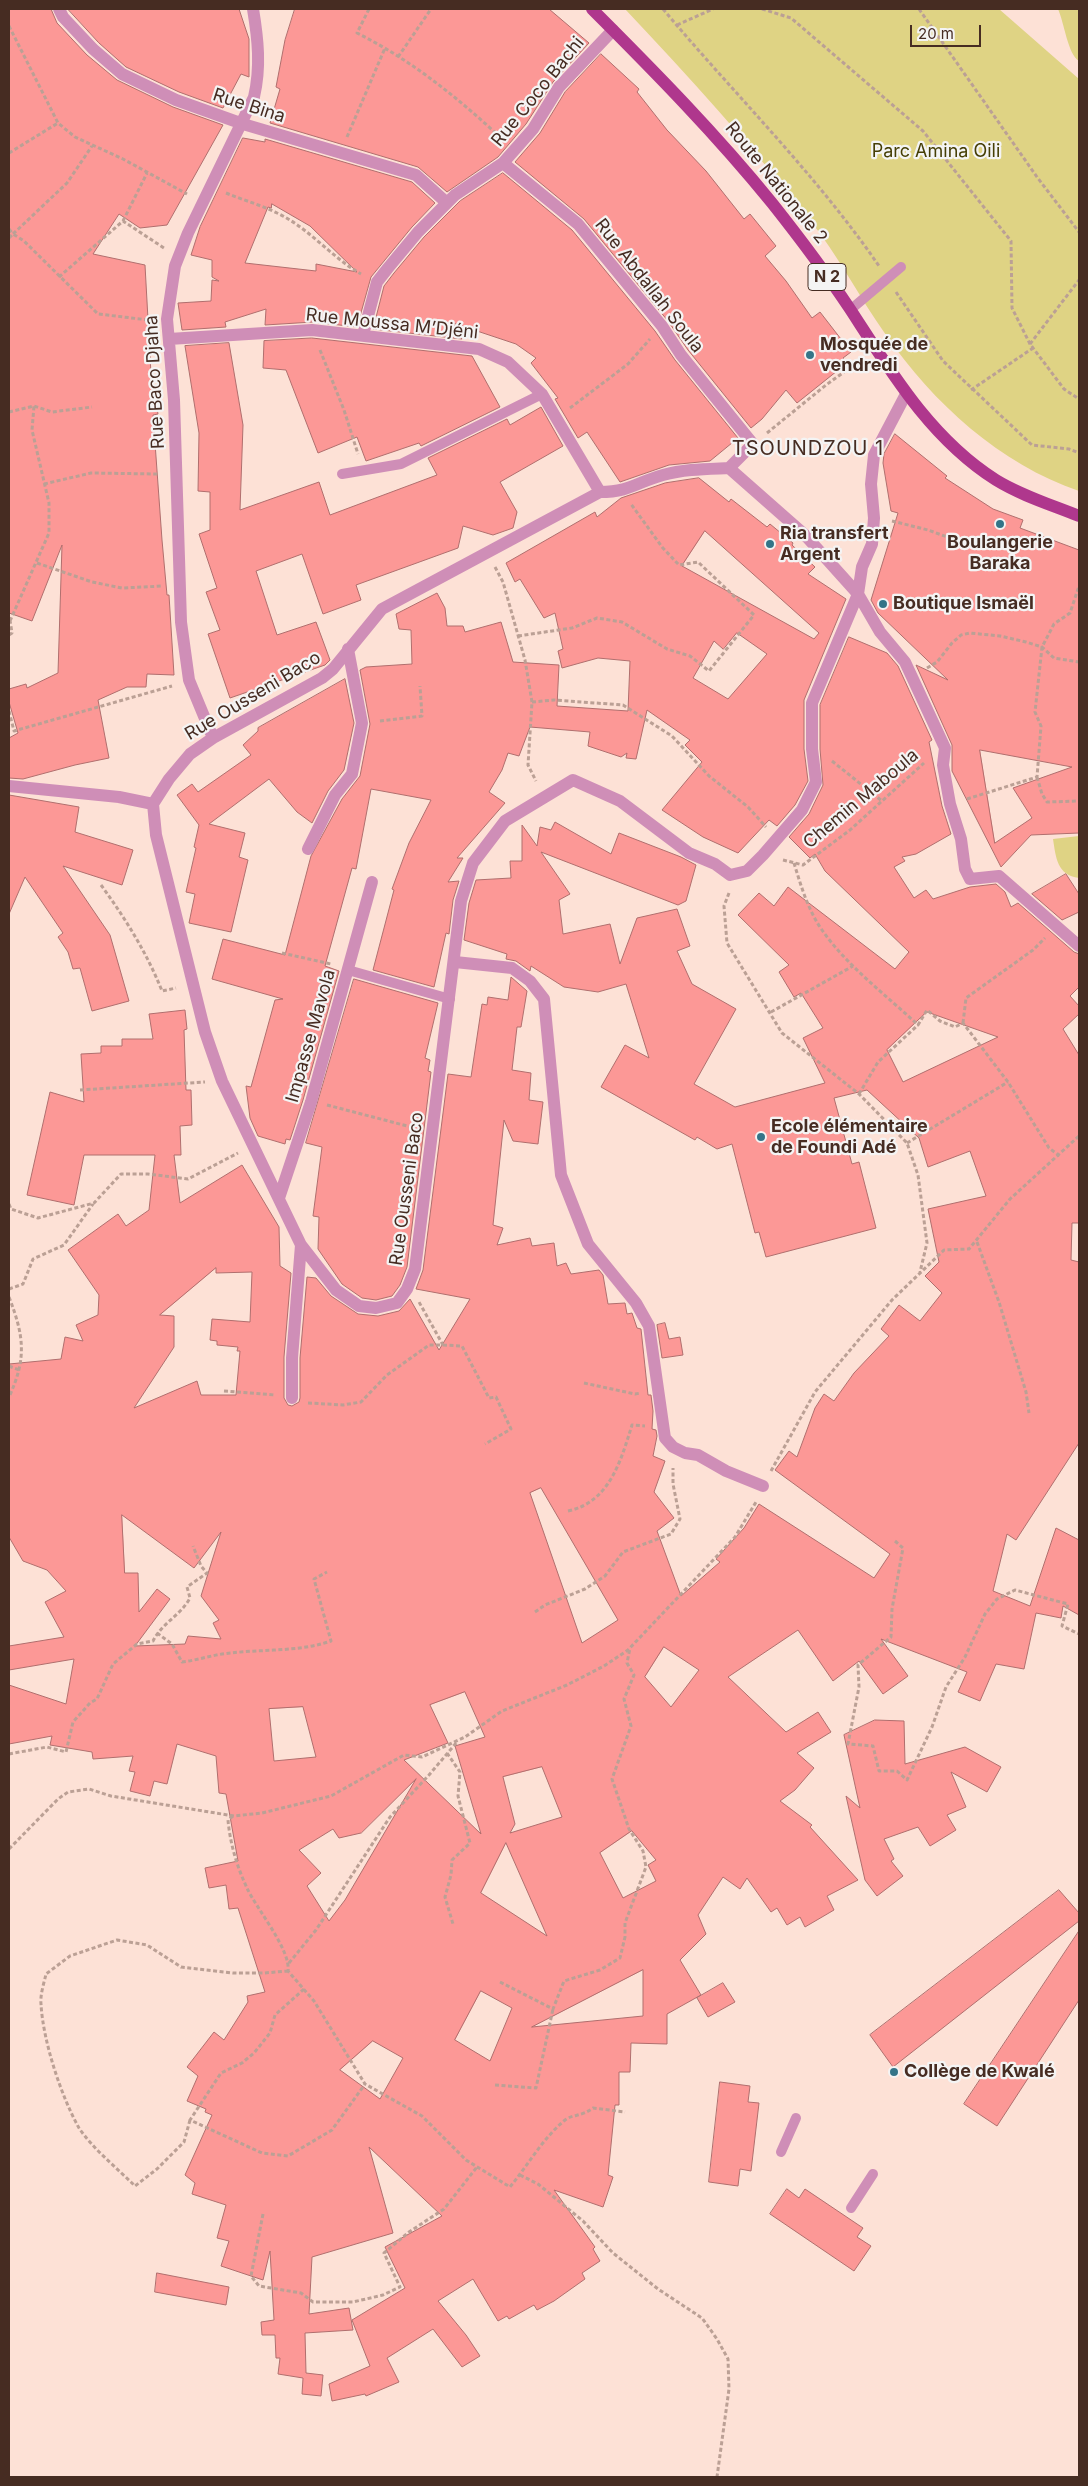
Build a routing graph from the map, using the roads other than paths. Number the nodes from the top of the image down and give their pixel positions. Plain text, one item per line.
1 (59, 9) edge
2 (253, 9) edge
3 (592, 9) edge
4 (613, 30) junction
5 (242, 124) junction
6 (503, 163) junction
7 (448, 203) junction
8 (901, 267) dead end
9 (850, 310) junction
10 (363, 335) junction
11 (169, 339) junction
12 (542, 394) junction
13 (906, 394) junction
14 (729, 468) junction
15 (342, 474) dead end
16 (600, 492) junction
17 (1079, 516) edge
18 (858, 594) junction
19 (348, 649) junction
20 (213, 738) junction
21 (9, 786) edge
22 (152, 804) junction
23 (308, 849) dead end
24 (372, 882) dead end
25 (1079, 946) edge
26 (455, 962) junction
27 (348, 969) junction
28 (450, 999) junction
29 (279, 1198) junction
30 (301, 1245) junction
31 (292, 1398) road end
32 (763, 1486) road end
33 (796, 2118) dead end
34 (781, 2152) dead end
35 (873, 2174) dead end
36 (851, 2208) dead end

1 - 5 street, Rue Bina
2 - 5 street, Rue Baco Djaha
3 - 4 main road, Route Nationale 2 / N 2
4 - 6 street, Rue Coco Bachi
4 - 9 main road, Route Nationale 2 / N 2
5 - 7 street, Rue Bina
5 - 11 street, Rue Baco Djaha
6 - 7 street, Rue Coco Bachi
6 - 14 street, Rue Abdallah Soula
7 - 10 street, Rue Coco Bachi
8 - 9 lane
9 - 13 main road, Route Nationale 2 / N 2
10 - 11 street, Rue Moussa M’Djéni
10 - 12 street, Rue Moussa M’Djéni
11 - 20 street, Rue Baco Djaha
12 - 15 lane
12 - 16 street, Rue Moussa M’Djéni
13 - 17 main road, Route Nationale 2 / N 2
13 - 18 street
14 - 16 street, Rue Ousseni Baco
14 - 18 street
16 - 19 street, Rue Ousseni Baco
18 - 25 street
18 - 26 street, Rue Ousseni Baco
19 - 20 street, Rue Ousseni Baco
19 - 23 street
20 - 22 street, Rue Ousseni Baco
21 - 22 street
22 - 29 street, Rue Ousseni Baco
24 - 27 street, Impasse Mavola
26 - 28 street, Rue Ousseni Baco
26 - 32 street
27 - 28 lane
27 - 29 street, Impasse Mavola
28 - 30 street, Rue Ousseni Baco
29 - 30 street, Rue Ousseni Baco
30 - 31 street
33 - 34 lane
35 - 36 lane

